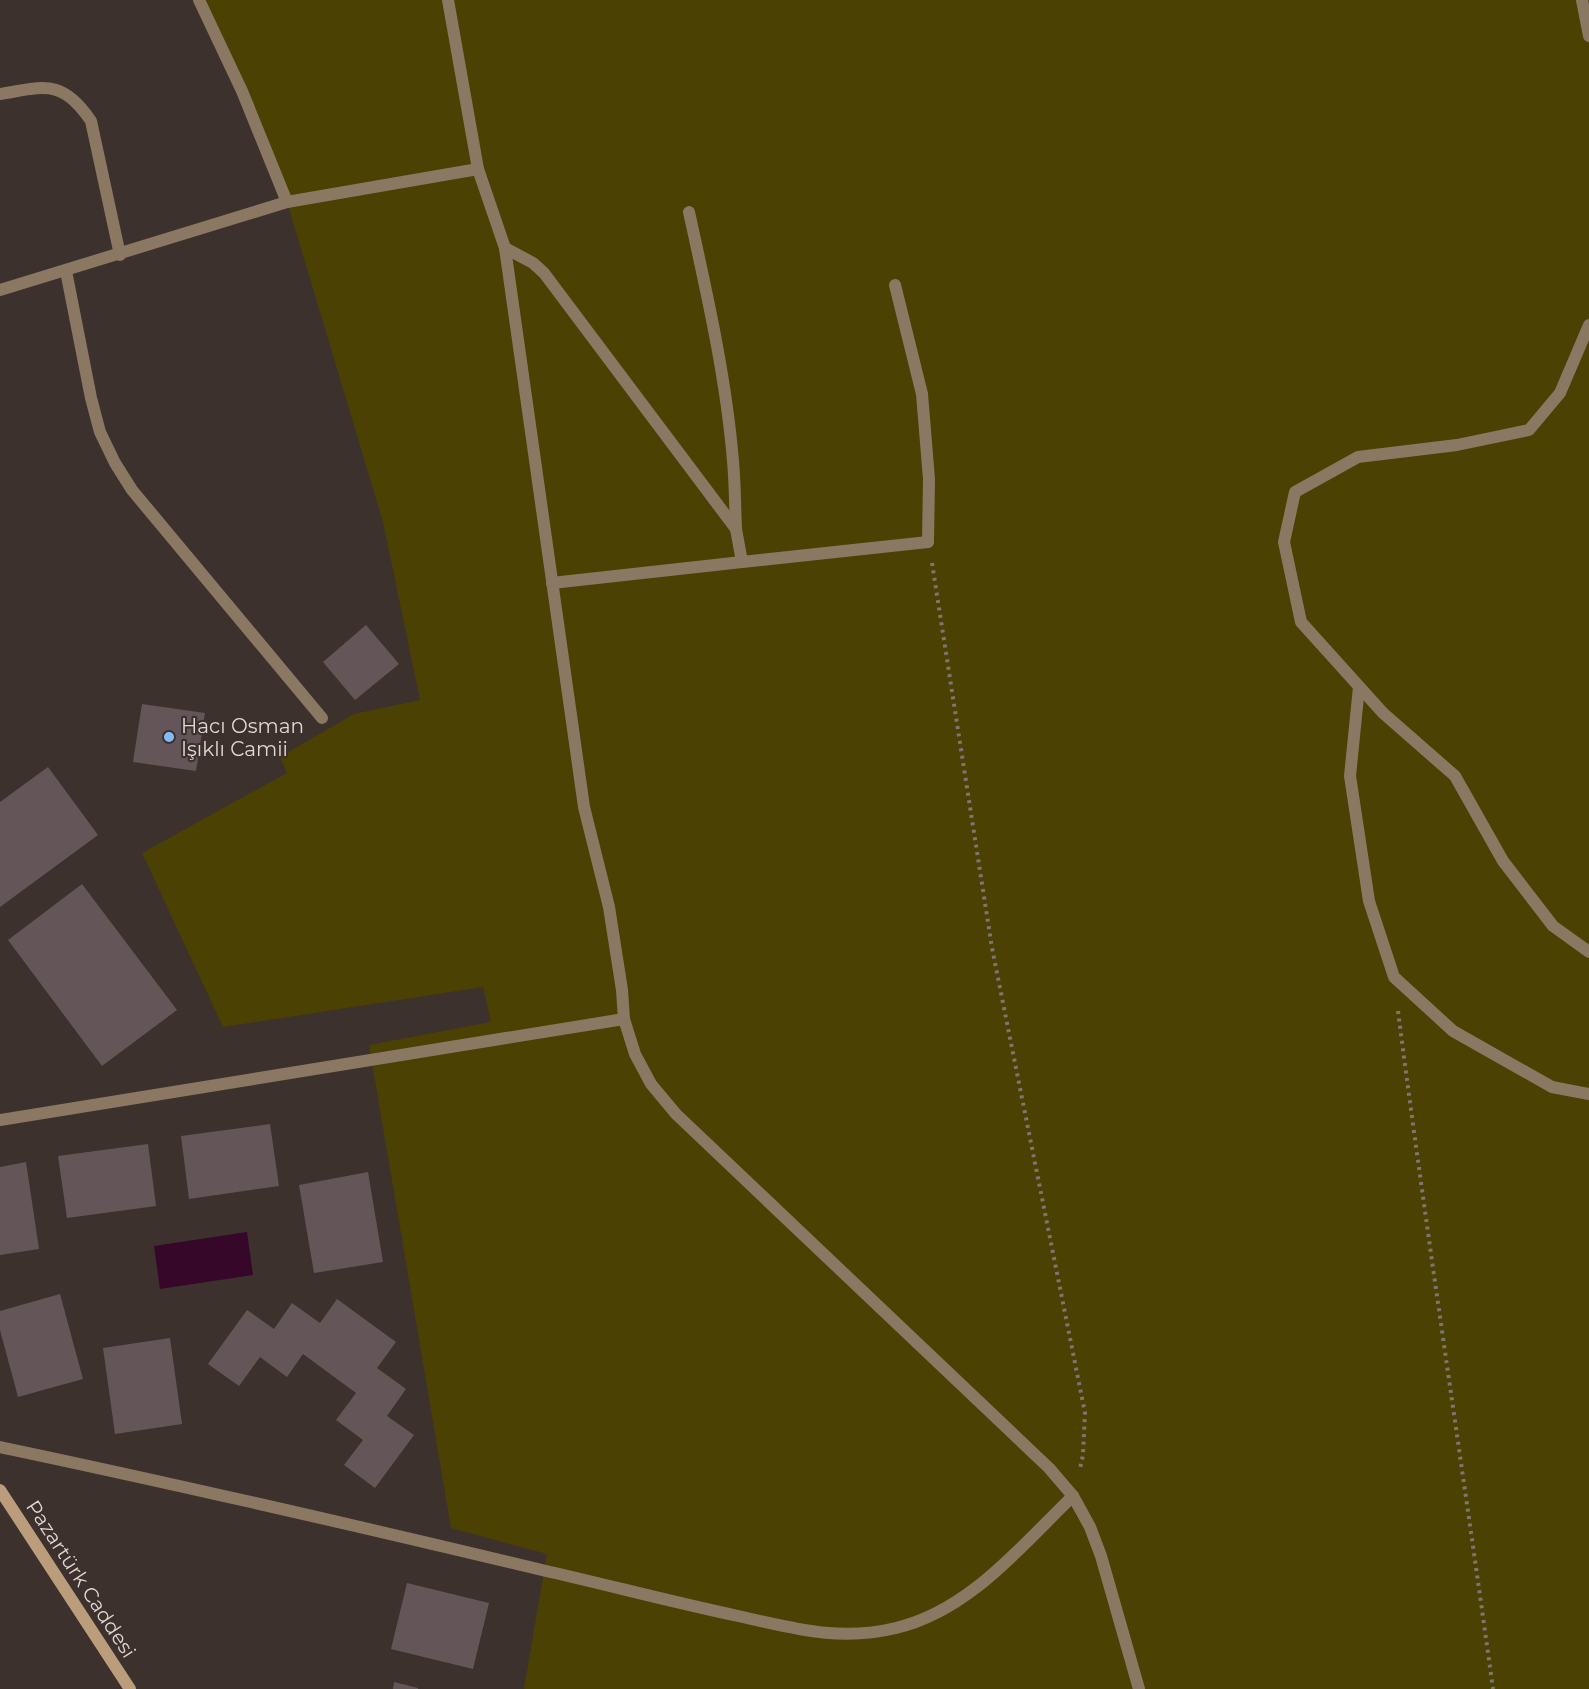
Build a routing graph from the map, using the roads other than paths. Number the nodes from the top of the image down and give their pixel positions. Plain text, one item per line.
1 (199, 0) edge
2 (448, 0) edge
3 (1582, 0) edge
4 (1589, 36) edge
5 (0, 94) edge
6 (478, 169) junction
7 (287, 202) junction
8 (689, 212) dead end
9 (505, 248) junction
10 (120, 255) junction
11 (66, 271) junction
12 (895, 285) dead end
13 (0, 290) edge
14 (1589, 325) edge
15 (736, 529) junction
16 (742, 562) junction
17 (552, 583) junction
18 (1359, 687) junction
19 (322, 717) dead end
20 (1589, 952) edge
21 (624, 1019) junction
22 (1589, 1094) edge
23 (0, 1120) edge
24 (0, 1447) edge
25 (0, 1490) edge
26 (1072, 1496) junction
27 (130, 1689) edge
28 (1139, 1689) edge

1 - 7 street
2 - 6 street
3 - 4 street
5 - 10 street
6 - 7 street
6 - 9 street
7 - 10 street
8 - 15 street
9 - 15 street
9 - 17 street
10 - 11 street
11 - 13 street
11 - 19 street
12 - 16 street
14 - 18 street
15 - 16 street
16 - 17 street
17 - 21 street
18 - 20 street
18 - 22 street
21 - 23 street
21 - 26 street
24 - 26 street
25 - 27 street, Pazartürk Caddesi
26 - 28 street

